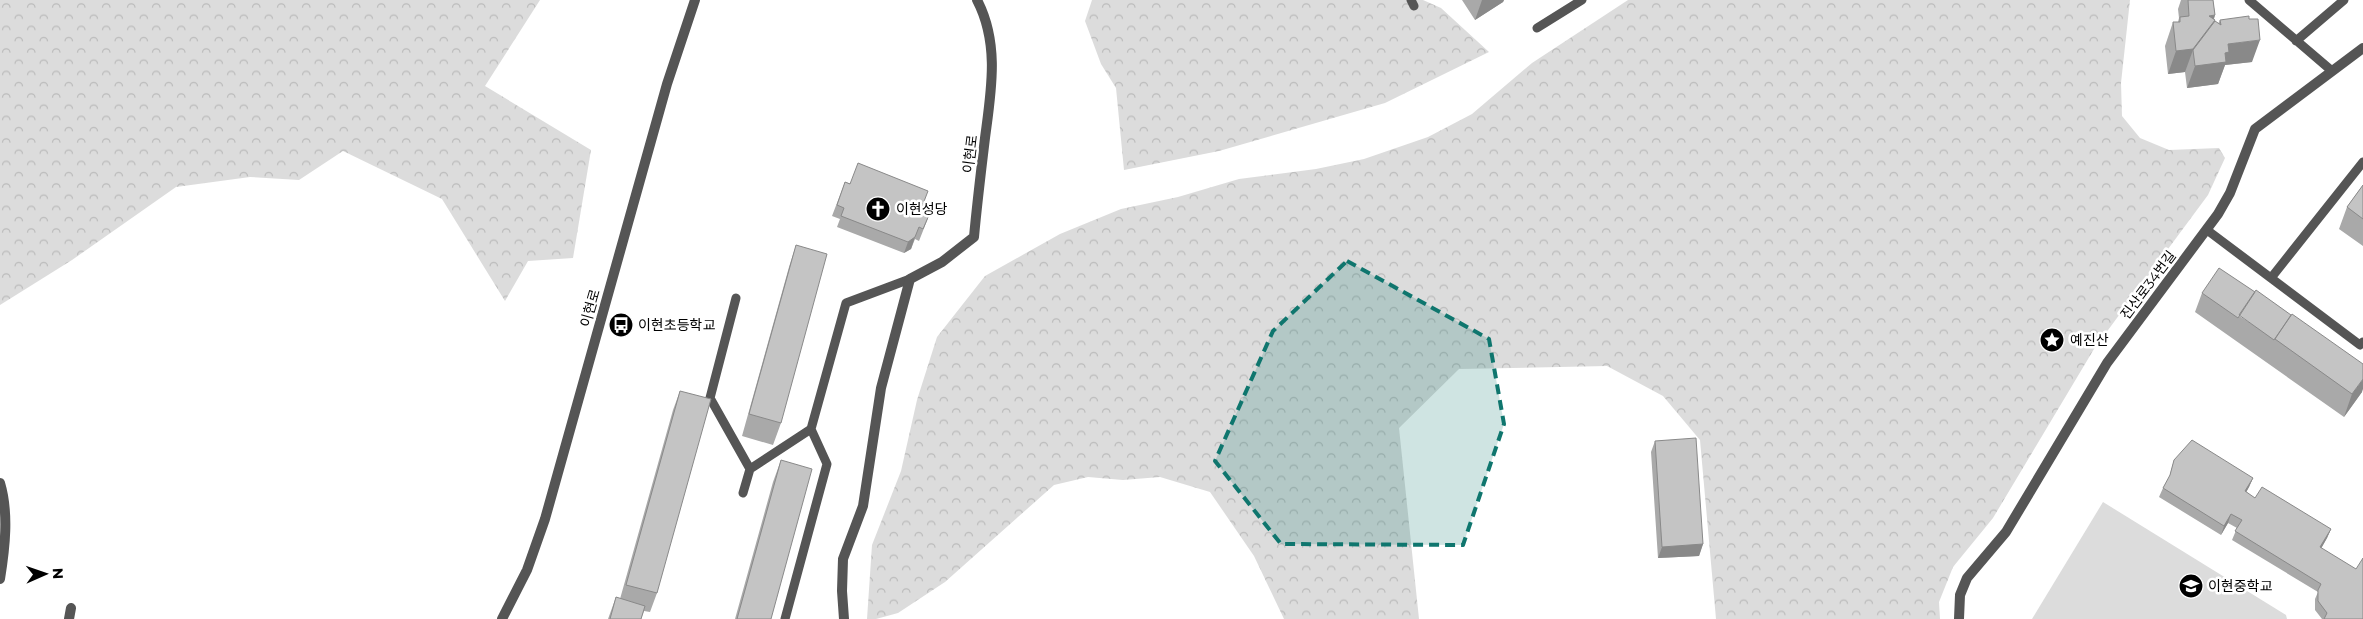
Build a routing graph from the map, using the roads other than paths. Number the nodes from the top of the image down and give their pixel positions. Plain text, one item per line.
1 (695, 0) edge
2 (977, 0) edge
3 (1582, 0) edge
4 (2249, 0) edge
5 (2344, 0) edge
6 (1537, 28) dead end
7 (2296, 41) junction
8 (2363, 48) edge
9 (2332, 71) junction
10 (2363, 162) edge
11 (2207, 230) junction
12 (2271, 278) junction
13 (910, 279) junction
14 (736, 298) dead end
15 (2363, 342) edge
16 (811, 430) junction
17 (750, 469) junction
18 (0, 483) edge
19 (743, 493) dead end
20 (0, 578) edge
21 (71, 608) dead end
22 (69, 619) edge
23 (502, 619) edge
24 (785, 619) edge
25 (844, 619) edge
26 (1959, 619) edge

1 - 23 street, 이현로
2 - 13 street, 이현로
3 - 6 lane
4 - 7 lane
5 - 7 lane
7 - 9 lane
8 - 9 street, 진산로34번길
9 - 11 street, 진산로34번길
10 - 12 lane
11 - 12 lane
11 - 26 street, 진산로34번길
12 - 15 lane
13 - 16 lane
13 - 25 street
14 - 17 lane
16 - 17 lane
16 - 24 lane
17 - 19 lane
18 - 20 street
21 - 22 street

